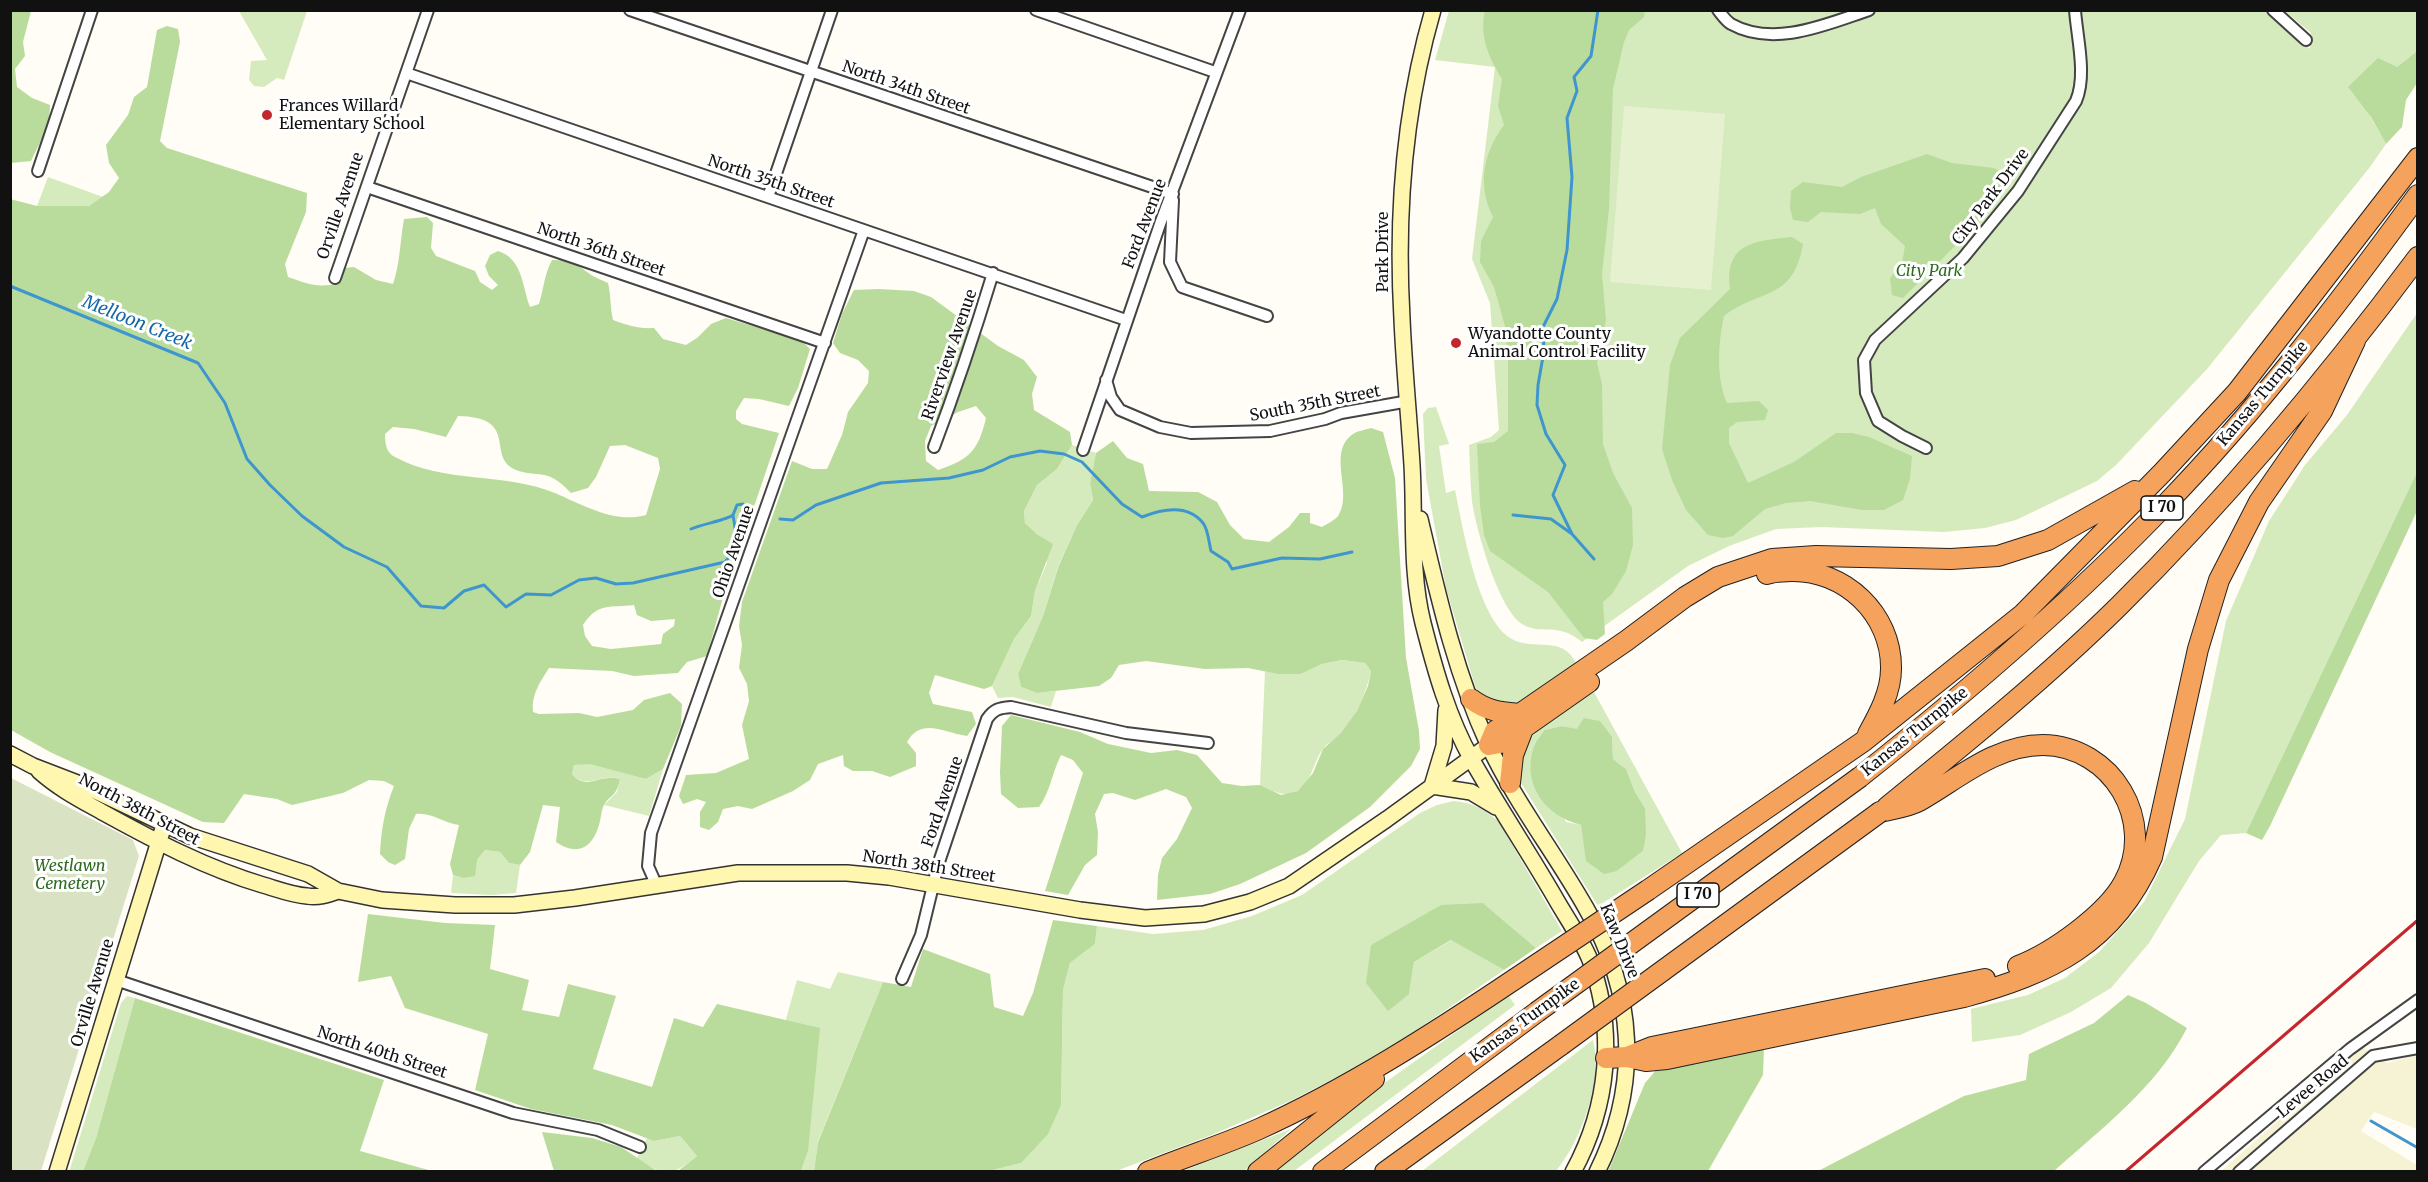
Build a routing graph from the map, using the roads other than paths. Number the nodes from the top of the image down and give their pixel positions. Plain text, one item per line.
1 (92, 10) edge
2 (428, 10) edge
3 (630, 10) edge
4 (832, 10) edge
5 (1036, 10) edge
6 (1240, 10) edge
7 (1433, 10) edge
8 (1718, 10) edge
9 (1869, 10) edge
10 (2075, 10) edge
11 (2273, 10) edge
12 (2306, 40) dead end
13 (811, 72) junction
14 (1215, 72) junction
15 (406, 73) junction
16 (2418, 158) edge
17 (38, 171) dead end
18 (367, 186) junction
19 (1173, 194) junction
20 (2418, 195) edge
21 (768, 197) junction
22 (864, 230) junction
23 (2418, 257) edge
24 (993, 273) junction
25 (335, 278) dead end
26 (1267, 316) dead end
27 (1126, 320) junction
28 (2355, 341) junction
29 (825, 343) junction
30 (1106, 380) junction
31 (1409, 401) junction
32 (934, 447) dead end
33 (1926, 448) dead end
34 (1083, 450) dead end
35 (2162, 473) junction
36 (1414, 496) junction
37 (1628, 647) junction
38 (1471, 699) junction
39 (1446, 707) junction
40 (1521, 722) junction
41 (1864, 741) junction
42 (1208, 743) dead end
43 (1489, 745) junction
44 (10, 754) edge
45 (1470, 758) junction
46 (33, 766) junction
47 (1510, 783) junction
48 (1432, 786) junction
49 (1502, 810) junction
50 (1880, 812) junction
51 (164, 825) junction
52 (157, 843) junction
53 (656, 885) junction
54 (935, 885) junction
55 (338, 891) junction
56 (902, 979) dead end
57 (116, 980) junction
58 (2418, 1000) edge
59 (1906, 1002) junction
60 (1414, 1047) junction
61 (2418, 1048) edge
62 (1627, 1057) junction
63 (1606, 1058) junction
64 (640, 1147) dead end
65 (57, 1172) edge
66 (1148, 1172) edge
67 (1258, 1172) edge
68 (1323, 1172) edge
69 (1385, 1172) edge
70 (1573, 1172) edge
71 (1597, 1172) edge
72 (2204, 1172) edge
73 (2239, 1172) edge

1 - 17 street
2 - 15 street, Orville Avenue
3 - 13 street, North 34th Street
4 - 13 street
5 - 14 street
6 - 14 street, Ford Avenue
7 - 31 main road, Park Drive
8 - 9 street
10 - 33 street, City Park Drive
11 - 12 street
13 - 19 street, North 34th Street
13 - 21 street
14 - 19 street, Ford Avenue
15 - 18 street, Orville Avenue
15 - 21 street, North 35th Street
16 - 35 highway
18 - 25 street, Orville Avenue
18 - 29 street, North 36th Street
19 - 26 street
19 - 27 street, Ford Avenue
20 - 68 highway, Kansas Turnpike / I 70, bridge
21 - 22 street, North 35th Street
22 - 24 street, North 35th Street
22 - 29 street, Ohio Avenue
23 - 28 highway, I 70
24 - 27 street, North 35th Street
24 - 32 street, Riverview Avenue
27 - 30 street, Ford Avenue
28 - 50 highway, I 70
28 - 59 highway
29 - 53 street, Ohio Avenue
30 - 31 street, South 35th Street
30 - 34 street, Ford Avenue
31 - 36 main road, Park Drive
35 - 37 highway
35 - 41 highway
36 - 38 main road, Park Drive
36 - 39 main road, Park Drive
37 - 40 highway
37 - 41 highway
38 - 40 highway
38 - 43 main road, Park Drive
39 - 45 main road, Park Drive
39 - 48 main road
40 - 43 highway
40 - 47 highway
41 - 60 highway, bridge
42 - 54 street, Ford Avenue
43 - 45 main road, North 38th Street
43 - 47 main road, Kaw Drive
44 - 46 main road, North 38th Street
45 - 48 main road, North 38th Street
45 - 49 main road, Kaw Drive
46 - 51 main road, North 38th Street
46 - 52 main road, North 38th Street
47 - 62 main road, Kaw Drive
48 - 49 main road
48 - 54 main road, North 38th Street
49 - 63 main road, Kaw Drive
50 - 59 highway
50 - 69 highway, I 70, bridge
51 - 52 main road, Orville Avenue
51 - 55 main road, North 38th Street
52 - 55 main road, North 38th Street
52 - 57 main road, Orville Avenue
53 - 54 main road, North 38th Street
53 - 55 main road, North 38th Street
54 - 56 street, Ford Avenue
57 - 64 street, North 40th Street
57 - 65 main road, Orville Avenue
58 - 72 street
59 - 62 highway
60 - 66 highway
60 - 67 highway
61 - 73 street, Levee Road
62 - 63 highway
62 - 71 main road, Kaw Drive
63 - 70 main road, Kaw Drive

